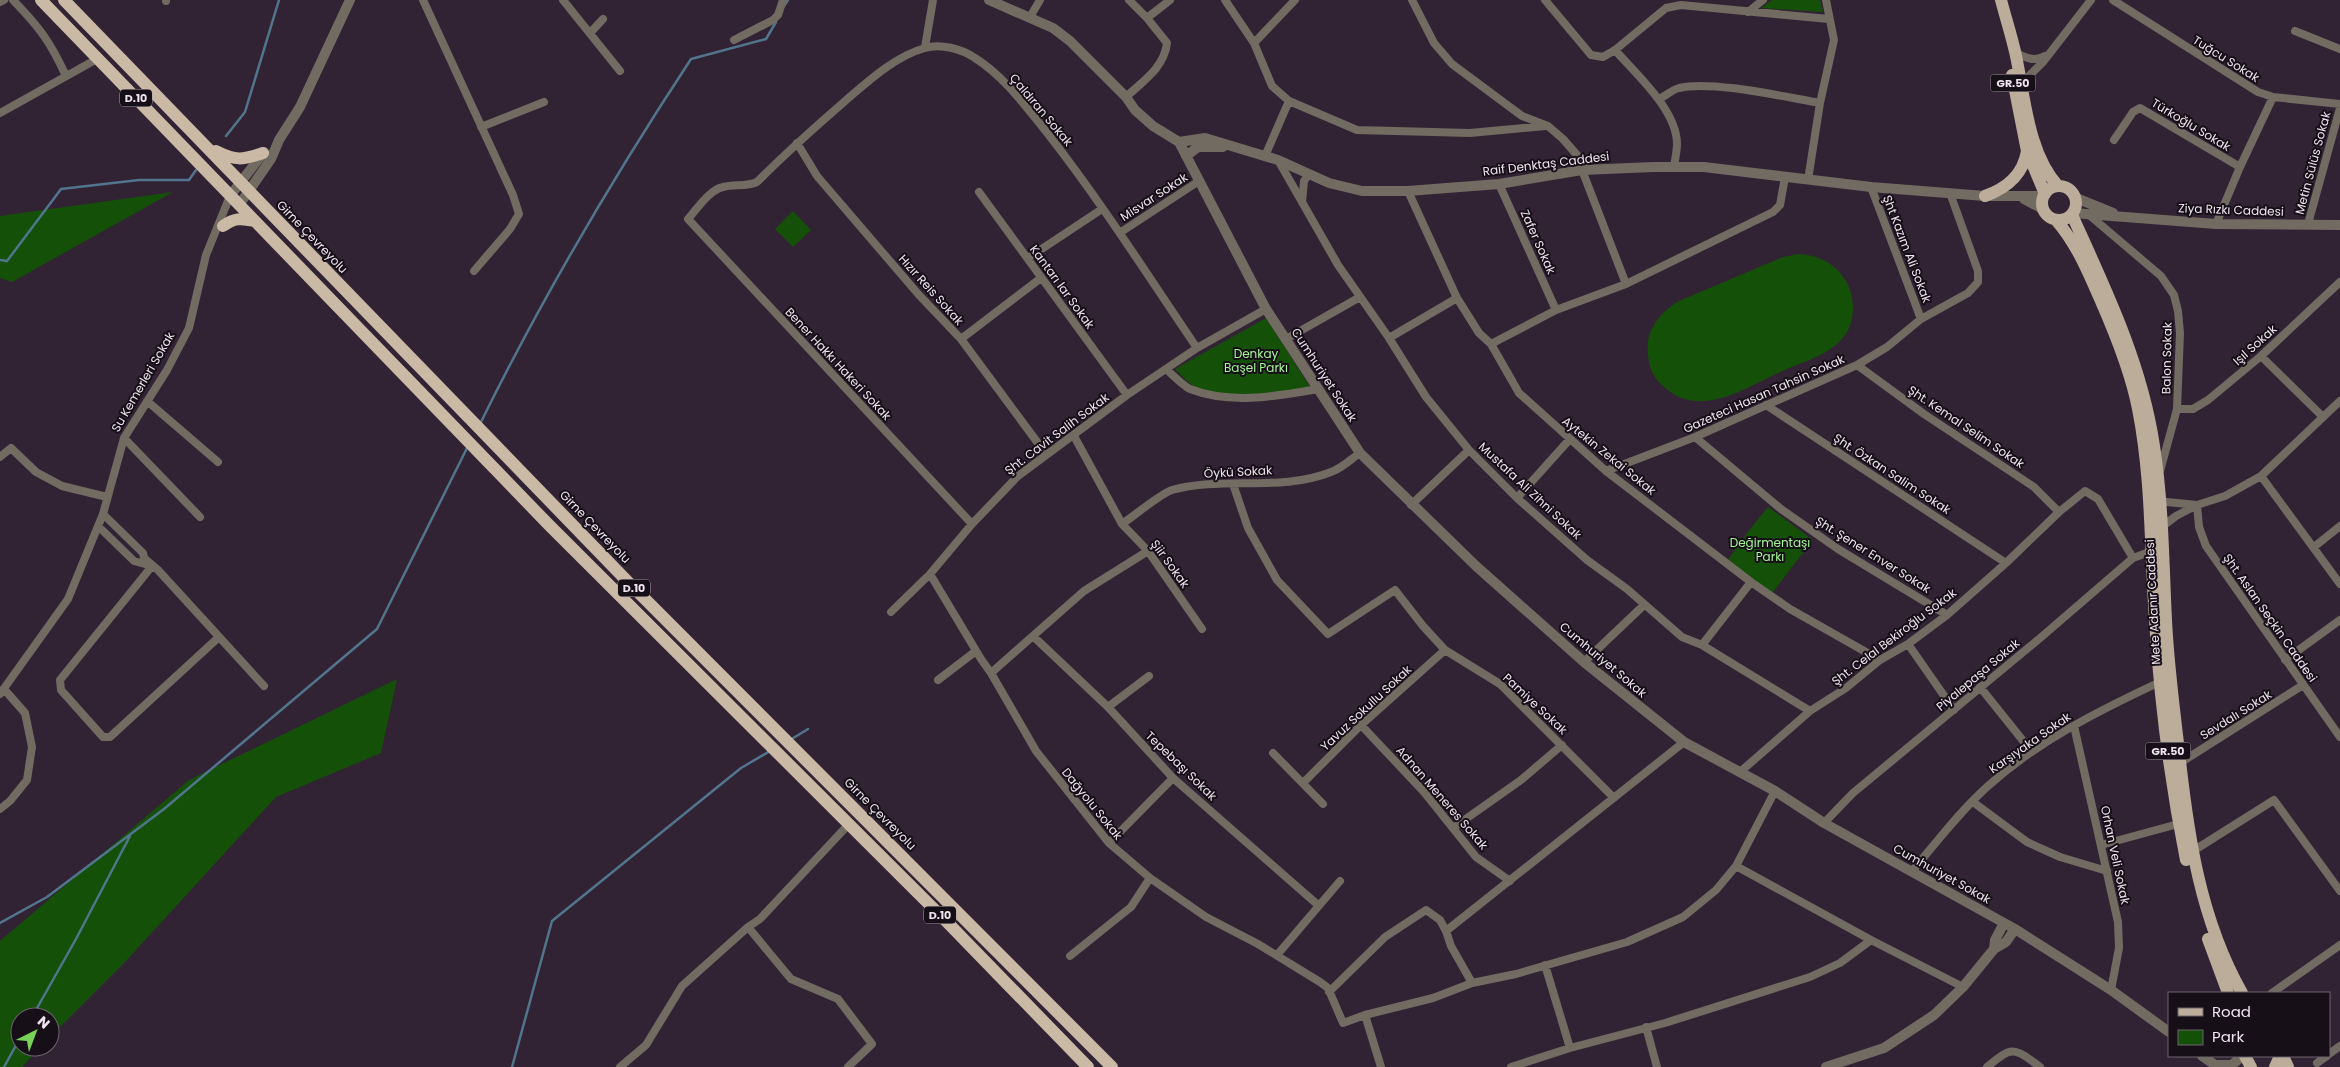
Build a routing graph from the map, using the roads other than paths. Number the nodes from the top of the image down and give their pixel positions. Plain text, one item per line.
1 (4, 0) edge
2 (13, 0) edge
3 (41, 0) edge
4 (64, 0) edge
5 (350, 0) edge
6 (423, 0) edge
7 (563, 0) edge
8 (782, 0) edge
9 (933, 0) edge
10 (989, 0) edge
11 (1040, 0) edge
12 (1129, 0) edge
13 (1170, 0) edge
14 (1225, 0) edge
15 (1295, 0) edge
16 (1412, 0) edge
17 (1546, 0) edge
18 (1763, 0) edge
19 (1826, 0) edge
20 (2001, 0) edge
21 (2091, 0) edge
22 (2113, 0) edge
23 (0, 2) edge
24 (1748, 12) junction
25 (2004, 13) junction
26 (1030, 17) junction
27 (1147, 18) junction
28 (603, 19) dead end
29 (1829, 20) junction
30 (2296, 31) dead end
31 (591, 32) junction
32 (734, 40) dead end
33 (1254, 43) junction
34 (926, 47) junction
35 (1615, 50) junction
36 (2340, 50) edge
37 (2015, 52) junction
38 (2047, 54) junction
39 (97, 59) junction
40 (620, 71) dead end
41 (66, 76) junction
42 (2022, 84) junction
43 (1126, 96) junction
44 (2273, 97) junction
45 (1658, 99) junction
46 (1289, 101) junction
47 (544, 102) dead end
48 (1820, 103) junction
49 (2340, 104) edge
50 (2340, 108) edge
51 (0, 113) edge
52 (1548, 126) junction
53 (481, 127) junction
54 (279, 140) junction
55 (2114, 140) dead end
56 (1179, 142) junction
57 (797, 143) junction
58 (207, 146) junction
59 (1237, 148) junction
60 (2027, 152) junction
61 (263, 153) junction
62 (1186, 156) junction
63 (1265, 156) junction
64 (1278, 160) junction
65 (1674, 167) junction
66 (2240, 167) junction
67 (1582, 170) junction
68 (1309, 174) junction
69 (1785, 177) junction
70 (1808, 180) junction
71 (240, 181) junction
72 (1199, 181) junction
73 (1499, 184) junction
74 (2058, 186) junction
75 (1871, 187) junction
76 (249, 191) junction
77 (1408, 191) junction
78 (979, 192) dead end
79 (1950, 193) junction
80 (2044, 195) junction
81 (1985, 196) junction
82 (2016, 196) junction
83 (2076, 198) junction
84 (235, 200) junction
85 (1302, 204) junction
86 (1102, 209) junction
87 (2043, 209) junction
88 (2072, 214) junction
89 (2088, 214) junction
90 (2121, 216) junction
91 (688, 219) joint
92 (2056, 220) junction
93 (254, 221) junction
94 (2216, 224) junction
95 (2308, 224) junction
96 (2340, 225) edge
97 (223, 226) junction
98 (1121, 232) junction
99 (212, 236) junction
100 (1028, 258) junction
101 (474, 271) dead end
102 (1041, 278) junction
103 (2340, 282) edge
104 (1626, 284) junction
105 (1360, 297) junction
106 (1458, 298) junction
107 (1266, 309) junction
108 (1556, 310) junction
109 (1921, 319) junction
110 (1390, 338) junction
111 (961, 339) junction
112 (1286, 339) junction
113 (1491, 344) junction
114 (1197, 348) junction
115 (2261, 356) junction
116 (1857, 365) junction
117 (1166, 369) junction
118 (1318, 389) junction
119 (1127, 394) junction
120 (146, 401) junction
121 (2340, 402) edge
122 (1766, 405) junction
123 (2177, 410) junction
124 (2323, 417) junction
125 (1074, 436) junction
126 (1695, 437) junction
127 (124, 438) junction
128 (1569, 440) junction
129 (1469, 450) junction
130 (1360, 453) junction
131 (1046, 454) junction
132 (0, 456) edge
133 (218, 462) dead end
134 (1606, 471) junction
135 (2261, 476) junction
136 (2159, 477) junction
137 (1233, 484) junction
138 (107, 497) junction
139 (1517, 498) junction
140 (2156, 500) junction
141 (1411, 505) junction
142 (2197, 506) junction
143 (2059, 512) junction
144 (103, 514) junction
145 (200, 517) dead end
146 (972, 524) junction
147 (1122, 524) junction
148 (98, 526) junction
149 (2163, 526) junction
150 (2340, 526) edge
151 (2314, 547) junction
152 (1148, 551) junction
153 (2152, 551) junction
154 (2133, 558) junction
155 (2006, 564) junction
156 (152, 566) junction
157 (930, 574) junction
158 (1751, 582) junction
159 (2340, 584) edge
160 (1644, 606) junction
161 (891, 612) dead end
162 (1947, 615) junction
163 (2340, 620) edge
164 (1202, 629) dead end
165 (219, 637) junction
166 (1034, 637) junction
167 (1908, 644) junction
168 (1702, 645) junction
169 (1445, 650) junction
170 (976, 651) junction
171 (1880, 660) junction
172 (2285, 660) junction
173 (1584, 662) junction
174 (991, 673) junction
175 (1149, 676) dead end
176 (938, 680) dead end
177 (2160, 682) junction
178 (2303, 685) junction
179 (264, 686) dead end
180 (1980, 687) junction
181 (2, 691) edge
182 (1108, 707) junction
183 (1954, 710) junction
184 (1810, 712) junction
185 (1361, 725) junction
186 (2074, 726) junction
187 (2340, 737) edge
188 (1684, 742) junction
189 (1562, 745) junction
190 (2032, 752) junction
191 (1273, 753) dead end
192 (2180, 763) junction
193 (1740, 772) junction
194 (1173, 778) junction
195 (1303, 783) junction
196 (1776, 791) junction
197 (1614, 798) junction
198 (1973, 802) junction
199 (1323, 804) dead end
200 (0, 809) edge
201 (1824, 823) junction
202 (2178, 824) junction
203 (848, 825) junction
204 (1453, 828) junction
205 (1109, 843) junction
206 (2101, 845) junction
207 (2192, 851) junction
208 (1736, 866) junction
209 (1912, 870) junction
210 (2107, 871) junction
211 (1150, 878) junction
212 (1340, 881) dead end
213 (1510, 881) junction
214 (2340, 892) edge
215 (1318, 905) junction
216 (2004, 923) junction
217 (748, 927) junction
218 (2015, 930) junction
219 (1446, 931) junction
220 (1870, 940) junction
221 (2340, 945) edge
222 (1994, 949) junction
223 (1277, 954) junction
224 (1070, 956) dead end
225 (1545, 965) junction
226 (1472, 983) junction
227 (1963, 987) junction
228 (2111, 990) junction
229 (1329, 992) junction
230 (2228, 992) edge
231 (2242, 992) edge
232 (2273, 992) edge
233 (1364, 1014) junction
234 (1646, 1027) junction
235 (2168, 1031) edge
236 (1570, 1048) junction
237 (2204, 1057) edge
238 (2242, 1057) edge
239 (2325, 1057) edge
240 (2317, 1063) dead end
241 (1842, 1065) edge
242 (2223, 1066) edge
243 (620, 1067) edge
244 (848, 1067) edge
245 (1088, 1067) edge
246 (1112, 1067) edge
247 (1381, 1067) edge
248 (1510, 1067) edge
249 (1657, 1067) edge
250 (1826, 1067) edge
251 (1986, 1067) edge
252 (2040, 1067) edge

1 - 23 street
2 - 41 street
3 - 39 highway, D.10
4 - 58 highway, Girne Çevreyolu / D.10
5 - 54 street
6 - 53 street
7 - 31 street
8 - 32 street
9 - 34 street
10 - 26 street
11 - 26 street
12 - 27 street
13 - 27 street
14 - 33 street
15 - 33 street
16 - 52 street
17 - 35 street
18 - 24 street
19 - 29 street
20 - 25 main road, GR.50
21 - 38 street
22 - 44 street, Tuğcu Sokak
24 - 29 street
24 - 35 street
25 - 37 main road, GR.50
25 - 60 main road, GR.50
26 - 43 street
27 - 43 street
28 - 31 street
29 - 48 street
30 - 36 street
31 - 40 street
33 - 46 street
34 - 57 street, Çaldıran Sokak
34 - 86 street, Çaldıran Sokak
35 - 45 street
37 - 38 street
37 - 42 main road, GR.50
38 - 42 street
39 - 41 street
39 - 84 highway, D.10
41 - 51 street
42 - 74 main road, GR.50
43 - 56 street
44 - 49 street, Tuğcu Sokak
44 - 66 street
45 - 48 street
45 - 65 street
46 - 52 street
46 - 63 street
47 - 53 street
48 - 70 street
50 - 95 street, Metin Sülüs Sokak
52 - 67 street
53 - 101 street
54 - 61 street
54 - 76 street
55 - 66 street, Türkoğlu Sokak
56 - 59 street, Raif Denktaş Caddesi
56 - 62 street, Cumhuriyet Sokak
57 - 91 street, Çaldıran Sokak
57 - 111 street, Hızır Reis Sokak
58 - 61 highway
58 - 71 highway, Girne Çevreyolu / D.10
59 - 62 street, Raif Denktaş Caddesi
59 - 63 street, Raif Denktaş Caddesi
60 - 80 main road, GR.50
60 - 81 main road
61 - 71 street
62 - 72 street, Cumhuriyet Sokak
63 - 64 street, Raif Denktaş Caddesi
64 - 68 street, Raif Denktaş Caddesi
64 - 85 street, Mustafa Ali Zihni Sokak
65 - 67 street, Raif Denktaş Caddesi
65 - 69 street, Raif Denktaş Caddesi
66 - 94 street
67 - 73 street, Raif Denktaş Caddesi
67 - 104 street
68 - 77 street, Raif Denktaş Caddesi
68 - 85 street
69 - 70 street, Raif Denktaş Caddesi
69 - 104 street
70 - 75 street, Raif Denktaş Caddesi
71 - 76 highway, Girne Çevreyolu / D.10
71 - 84 street
72 - 98 street, Misvar Sokak
72 - 107 street, Cumhuriyet Sokak
73 - 77 street, Raif Denktaş Caddesi
73 - 108 street, Zafer Sokak
74 - 80 main road
74 - 83 main road, GR.50
75 - 79 street, Raif Denktaş Caddesi
75 - 109 street, Şht Kazım Ali Sokak
76 - 84 street
76 - 246 highway, Girne Çevreyolu / D.10
77 - 106 street, Aytekin Zekai Sokak
78 - 100 street, Kantarı lar Sokak
79 - 81 street, Raif Denktaş Caddesi
79 - 109 street, Gazeteci Hasan Tahsin Sokak
80 - 82 street, Raif Denktaş Caddesi
80 - 87 main road, GR.50
81 - 82 street, Raif Denktaş Caddesi
82 - 87 street, Raif Denktaş Caddesi
83 - 88 main road
83 - 90 street, Ziya Rızkı Caddesi
84 - 93 highway, D.10
84 - 97 street
84 - 99 street, Su Kemerleri Sokak
85 - 105 street, Mustafa Ali Zihni Sokak
86 - 98 street, Çaldıran Sokak
86 - 100 street
87 - 92 main road, GR.50
88 - 89 street, Ziya Rızkı Caddesi
88 - 92 main road
88 - 136 main road, Mete Adanır Caddesi / GR.50
89 - 90 street, Ziya Rızkı Caddesi
89 - 123 street, Balon Sokak
90 - 94 street, Ziya Rızkı Caddesi
91 - 146 street, Bener Hakkı Hakeri Sokak
92 - 140 main road, Mete Adanır Caddesi / GR.50
93 - 97 highway
93 - 203 highway, D.10
94 - 95 street, Ziya Rızkı Caddesi
95 - 96 street, Ziya Rızkı Caddesi
97 - 99 street
98 - 114 street, Çaldıran Sokak
99 - 120 street, Su Kemerleri Sokak
100 - 102 street, Kantarı lar Sokak
102 - 111 street
102 - 119 street, Kantarı lar Sokak
103 - 115 street, Işıl Sokak
104 - 108 street
105 - 110 street, Mustafa Ali Zihni Sokak
105 - 112 street
106 - 110 street
106 - 113 street, Aytekin Zekai Sokak
107 - 112 street, Cumhuriyet Sokak
107 - 114 street, Şht. Cavit Salih Sokak
108 - 113 street
109 - 116 street, Gazeteci Hasan Tahsin Sokak
110 - 129 street, Mustafa Ali Zihni Sokak
111 - 131 street, Hızır Reis Sokak
112 - 118 street, Cumhuriyet Sokak
113 - 128 street, Aytekin Zekai Sokak
114 - 117 street, Şht. Cavit Salih Sokak
115 - 123 street, Işıl Sokak
115 - 124 street
116 - 122 street, Gazeteci Hasan Tahsin Sokak
116 - 143 street, Şht. Kemal Selim Sokak
117 - 118 street
117 - 119 street, Şht. Cavit Salih Sokak
118 - 130 street, Cumhuriyet Sokak
119 - 125 street, Şht. Cavit Salih Sokak
120 - 127 street, Su Kemerleri Sokak
120 - 133 street
121 - 124 street
122 - 126 street, Gazeteci Hasan Tahsin Sokak
122 - 155 street, Şht. Özkan Salim Sokak
123 - 136 street, Balon Sokak
124 - 135 street
125 - 131 street, Şht. Cavit Salih Sokak
125 - 147 street, Şiir Sokak
126 - 134 street, Gazeteci Hasan Tahsin Sokak
126 - 162 street, Şht. Şener Enver Sokak
127 - 138 street, Su Kemerleri Sokak
127 - 145 street
128 - 134 street, Aytekin Zekai Sokak
128 - 139 street
129 - 139 street, Mustafa Ali Zihni Sokak
129 - 141 street
130 - 137 street, Öykü Sokak
130 - 141 street, Cumhuriyet Sokak
131 - 146 street, Şht. Cavit Salih Sokak
132 - 138 street
134 - 158 street, Aytekin Zekai Sokak
135 - 142 street
135 - 151 street
136 - 140 main road, Mete Adanır Caddesi / GR.50
137 - 147 street, Öykü Sokak
137 - 169 street, Pamiye Sokak
138 - 144 street, Su Kemerleri Sokak
139 - 160 street, Mustafa Ali Zihni Sokak
140 - 142 street
140 - 149 main road, Mete Adanır Caddesi / GR.50
140 - 153 main road, Mete Adanır Caddesi / GR.50
141 - 173 street, Cumhuriyet Sokak
142 - 149 street
142 - 172 street, Şht. Aslan Seçkin Caddesi
143 - 154 street, Şht. Celal Bekiroğlu Sokak
143 - 155 street, Şht. Celal Bekiroğlu Sokak
144 - 148 street, Su Kemerleri Sokak
144 - 156 street
146 - 157 street, Şht. Cavit Salih Sokak
147 - 152 street, Şiir Sokak
148 - 156 street
148 - 181 street, Su Kemerleri Sokak
149 - 192 main road, Mete Adanır Caddesi / GR.50
150 - 151 street
151 - 159 street
152 - 164 street, Şiir Sokak
152 - 166 street
153 - 154 street, Piyalepaşa Sokak
153 - 177 main road, Mete Adanır Caddesi / GR.50
154 - 180 street, Piyalepaşa Sokak
155 - 162 street, Şht. Celal Bekiroğlu Sokak
156 - 165 street
156 - 165 street
157 - 161 street, Şht. Cavit Salih Sokak
157 - 170 street, Dağyolu Sokak
158 - 168 street
158 - 171 street, Aytekin Zekai Sokak
160 - 168 street, Mustafa Ali Zihni Sokak
160 - 173 street
162 - 167 street, Şht. Celal Bekiroğlu Sokak
163 - 172 street
165 - 179 street
166 - 174 street
166 - 182 street, Tepebaşı Sokak
167 - 171 street, Şht. Celal Bekiroğlu Sokak
167 - 183 street
168 - 184 street, Mustafa Ali Zihni Sokak
169 - 185 street, Yavuz Sokullu Sokak
169 - 189 street, Pamiye Sokak
170 - 174 street, Dağyolu Sokak
170 - 176 street
171 - 184 street, Şht. Celal Bekiroğlu Sokak
172 - 178 street, Şht. Aslan Seçkin Caddesi
173 - 188 street, Cumhuriyet Sokak
174 - 205 street, Dağyolu Sokak
175 - 182 street
177 - 186 street, Karşıyaka Sokak
177 - 202 main road, Mete Adanır Caddesi / GR.50
178 - 187 street, Şht. Aslan Seçkin Caddesi
178 - 192 street, Sevdalı Sokak
180 - 183 street, Piyalepaşa Sokak
180 - 190 street
181 - 200 street
182 - 194 street, Tepebaşı Sokak
183 - 201 street, Piyalepaşa Sokak
184 - 193 street, Şht. Celal Bekiroğlu Sokak
185 - 195 street, Yavuz Sokullu Sokak
185 - 204 street, Adnan Meneres Sokak
186 - 190 street, Karşıyaka Sokak
186 - 206 street, Orhan Veli Sokak
188 - 193 street, Cumhuriyet Sokak
188 - 197 street
189 - 197 street, Pamiye Sokak
189 - 204 street
190 - 198 street, Karşıyaka Sokak
191 - 195 street
192 - 207 main road, Mete Adanır Caddesi / GR.50
193 - 196 street, Cumhuriyet Sokak
194 - 205 street
194 - 215 street, Tepebaşı Sokak
195 - 199 street
196 - 201 street, Cumhuriyet Sokak
196 - 208 street
197 - 213 street
198 - 209 street, Karşıyaka Sokak
198 - 210 street
201 - 209 street, Cumhuriyet Sokak
202 - 206 street
202 - 230 main road, Mete Adanır Caddesi / GR.50
203 - 217 street
203 - 245 highway, D.10
204 - 213 street, Adnan Meneres Sokak
205 - 211 street, Dağyolu Sokak
206 - 210 street, Orhan Veli Sokak
207 - 214 street
207 - 231 main road, Mete Adanır Caddesi / GR.50
208 - 220 street
208 - 225 street
209 - 216 street, Cumhuriyet Sokak
210 - 228 street, Orhan Veli Sokak
211 - 223 street, Dağyolu Sokak
211 - 224 street
212 - 215 street
213 - 219 street
215 - 223 street
216 - 218 street, Cumhuriyet Sokak
216 - 222 street
217 - 243 street
217 - 244 street
218 - 222 street
218 - 228 street, Cumhuriyet Sokak
219 - 226 street
219 - 229 street
220 - 227 street
220 - 234 street
221 - 232 street
222 - 227 street
223 - 229 street, Dağyolu Sokak
225 - 226 street
225 - 236 street
226 - 233 street
227 - 241 street
228 - 235 street, Cumhuriyet Sokak
229 - 233 street, Dağyolu Sokak
233 - 247 street
234 - 236 street
234 - 249 street
236 - 248 street
237 - 242 street
238 - 242 street
239 - 240 street
241 - 250 street
251 - 252 street

